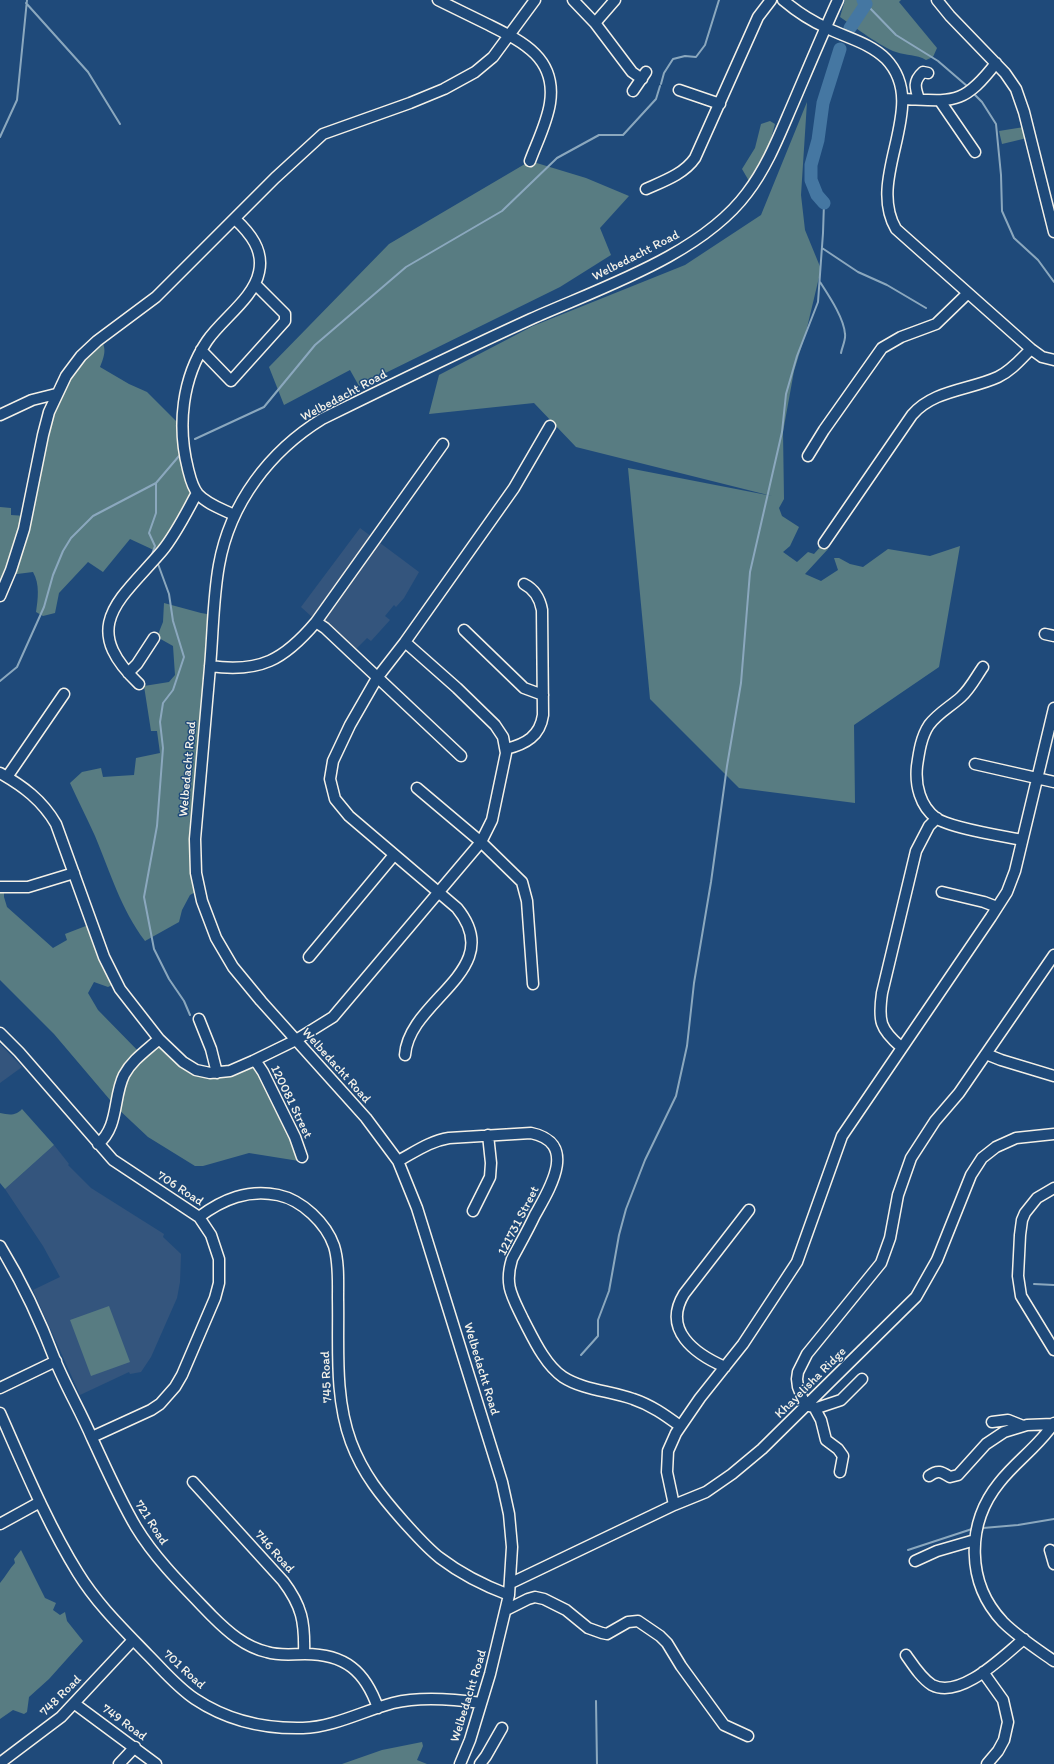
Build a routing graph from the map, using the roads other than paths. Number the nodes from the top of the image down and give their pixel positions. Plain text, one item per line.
1 (438, 0) edge
2 (536, 0) edge
3 (573, 0) edge
4 (615, 0) edge
5 (771, 0) edge
6 (783, 0) edge
7 (838, 0) edge
8 (937, 0) edge
9 (595, 24) junction
10 (825, 28) junction
11 (510, 35) junction
12 (996, 63) junction
13 (928, 72) dead end
14 (679, 90) dead end
15 (633, 91) dead end
16 (903, 99) junction
17 (919, 99) junction
18 (940, 101) junction
19 (720, 104) junction
20 (975, 152) dead end
21 (530, 161) dead end
22 (646, 189) dead end
23 (235, 219) junction
24 (1054, 232) edge
25 (255, 284) junction
26 (967, 294) junction
27 (1031, 349) junction
28 (201, 350) junction
29 (1054, 360) edge
30 (56, 394) junction
31 (0, 415) edge
32 (550, 426) dead end
33 (443, 444) dead end
34 (808, 456) dead end
35 (197, 494) junction
36 (234, 515) junction
37 (824, 542) dead end
38 (524, 584) dead end
39 (0, 596) edge
40 (316, 622) junction
41 (464, 630) dead end
42 (154, 638) dead end
43 (405, 642) junction
44 (210, 666) junction
45 (983, 667) dead end
46 (128, 673) junction
47 (378, 678) junction
48 (139, 684) dead end
49 (64, 694) dead end
50 (543, 695) junction
51 (1054, 708) edge
52 (506, 749) junction
53 (461, 756) dead end
54 (975, 764) dead end
55 (3, 775) edge
56 (1038, 778) junction
57 (1054, 782) edge
58 (417, 788) dead end
59 (936, 818) junction
60 (1022, 840) junction
61 (481, 842) junction
62 (394, 855) junction
63 (74, 873) junction
64 (0, 887) edge
65 (439, 892) junction
66 (942, 892) dead end
67 (997, 907) junction
68 (1054, 955) edge
69 (308, 957) dead end
70 (533, 984) dead end
71 (199, 1019) dead end
72 (0, 1033) edge
73 (159, 1039) junction
74 (296, 1040) junction
75 (902, 1047) junction
76 (986, 1054) junction
77 (405, 1055) dead end
78 (253, 1061) junction
79 (217, 1073) junction
80 (1054, 1076) edge
81 (1054, 1134) edge
82 (488, 1135) junction
83 (98, 1144) junction
84 (302, 1157) dead end
85 (398, 1161) junction
86 (1054, 1188) edge
87 (749, 1210) dead end
88 (473, 1211) dead end
89 (199, 1217) junction
90 (0, 1246) edge
91 (1054, 1350) edge
92 (56, 1361) junction
93 (725, 1367) junction
94 (862, 1379) dead end
95 (0, 1388) edge
96 (810, 1406) junction
97 (0, 1413) edge
98 (992, 1422) dead end
99 (1053, 1424) edge
100 (680, 1426) junction
101 (1023, 1426) junction
102 (92, 1437) junction
103 (840, 1472) dead end
104 (929, 1476) dead end
105 (194, 1482) dead end
106 (40, 1502) junction
107 (674, 1505) junction
108 (0, 1524) edge
109 (975, 1540) junction
110 (1050, 1550) dead end
111 (915, 1561) dead end
112 (1054, 1564) edge
113 (511, 1583) junction
114 (510, 1595) junction
115 (506, 1610) junction
116 (1024, 1639) junction
117 (133, 1640) junction
118 (304, 1654) junction
119 (906, 1655) dead end
120 (1054, 1661) edge
121 (983, 1672) junction
122 (481, 1703) junction
123 (75, 1704) junction
124 (378, 1708) junction
125 (502, 1728) dead end
126 (748, 1736) dead end
127 (135, 1747) junction
128 (0, 1763) edge
129 (119, 1764) edge
130 (156, 1764) edge
131 (460, 1764) edge
132 (480, 1764) edge
133 (987, 1764) edge

1 - 11 street
2 - 11 street
3 - 9 street
4 - 9 street
5 - 19 street
6 - 10 street
7 - 10 street, Welbedacht Road
8 - 12 street
9 - 15 street
10 - 16 street
10 - 36 street, Welbedacht Road
11 - 21 street
11 - 23 street
12 - 18 street
12 - 24 street
13 - 17 street
14 - 19 street
16 - 17 street
16 - 26 street
17 - 18 street
18 - 20 street
19 - 22 street
23 - 25 street
23 - 30 street
25 - 28 street
25 - 28 street
26 - 27 street
26 - 34 street
27 - 29 street
27 - 37 street
28 - 35 street
30 - 31 street
30 - 39 street
32 - 43 street
33 - 40 street
35 - 36 street
35 - 46 street
36 - 44 street, Welbedacht Road
38 - 50 street
40 - 44 street
40 - 47 street
41 - 50 street
42 - 46 street
43 - 47 street
43 - 52 street
44 - 74 street, Welbedacht Road
45 - 59 street
46 - 48 street
47 - 53 street
47 - 62 street
49 - 55 street
50 - 52 street
51 - 56 street
52 - 61 street
54 - 56 street
55 - 63 street
56 - 57 street
56 - 60 street
58 - 61 street
59 - 60 street
59 - 75 street
60 - 67 street
61 - 65 street
61 - 70 street
62 - 65 street
62 - 69 street
63 - 64 street
63 - 73 street
65 - 74 street
65 - 77 street
66 - 67 street
67 - 75 street
68 - 76 street
71 - 79 street
72 - 83 street, 706 Road
73 - 79 street
73 - 83 street
74 - 78 street
74 - 85 street, Welbedacht Road
75 - 93 street
76 - 80 street
76 - 96 street
78 - 79 street
78 - 84 street, 120081 Street
81 - 96 street, Khayelisha Ridge
82 - 85 street, 121731 Street
82 - 88 street
82 - 100 street, 121731 Street
83 - 89 street, 706 Road
85 - 113 street, Welbedacht Road
86 - 91 street
87 - 93 street
89 - 102 street, 706 Road
89 - 114 street, 745 Road
90 - 92 street, 721 Road
92 - 95 street
92 - 102 street, 721 Road
93 - 100 street
94 - 96 street
96 - 103 street
96 - 107 street, Khayelisha Ridge
97 - 106 street, 701 Road
98 - 101 street
99 - 101 street
99 - 109 street
100 - 107 street
101 - 104 street
102 - 118 street, 721 Road
105 - 118 street, 746 Road
106 - 108 street
106 - 117 street, 701 Road
107 - 113 street, Khayelisha Ridge
109 - 111 street
109 - 116 street
110 - 112 street
113 - 114 street, Welbedacht Road
114 - 115 street, Welbedacht Road
115 - 122 street, Welbedacht Road
115 - 126 street
116 - 120 street
116 - 121 street
117 - 123 street, 748 Road
117 - 124 street, 701 Road
118 - 124 street, 721 Road
119 - 121 street
121 - 133 street
122 - 124 street, 701 Road
122 - 131 street, Welbedacht Road
123 - 127 street, 749 Road
123 - 128 street, 748 Road
125 - 132 street
127 - 129 street
127 - 130 street, 749 Road

